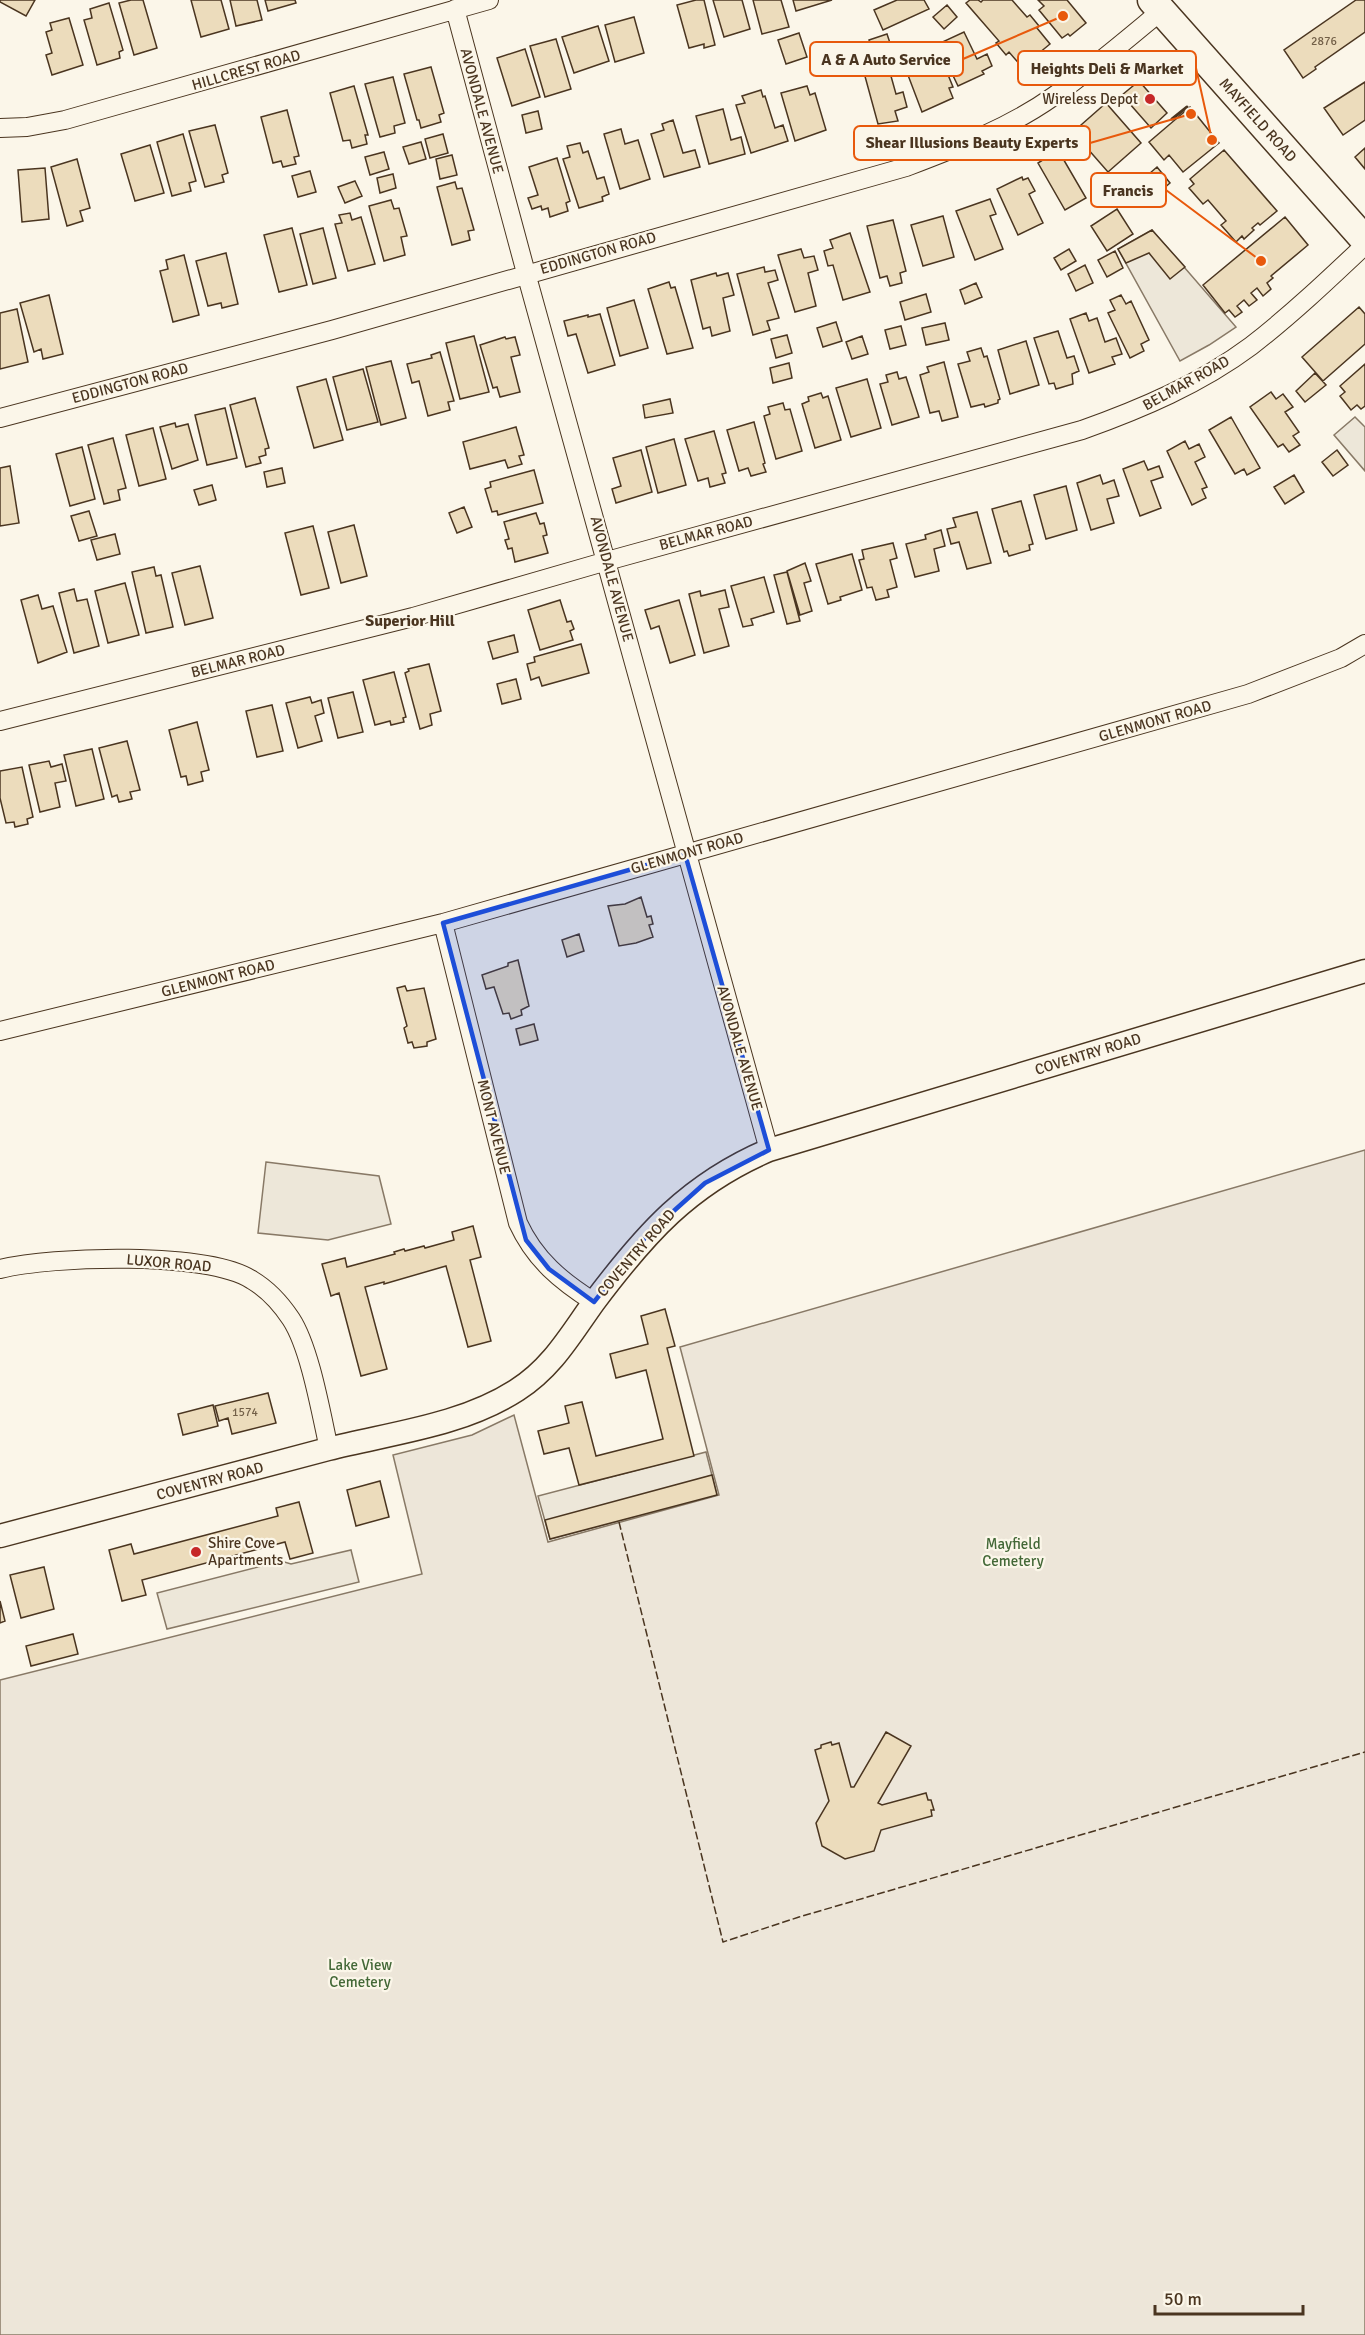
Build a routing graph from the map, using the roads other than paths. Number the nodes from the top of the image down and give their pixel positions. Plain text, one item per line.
1 (489, 0) edge
2 (1156, 6) edge
3 (455, 9) junction
4 (0, 128) edge
5 (1365, 240) edge
6 (1365, 246) edge
7 (526, 273) junction
8 (0, 418) edge
9 (607, 561) junction
10 (1365, 644) edge
11 (0, 721) edge
12 (686, 854) junction
13 (443, 922) junction
14 (1365, 971) edge
15 (0, 1031) edge
16 (769, 1150) junction
17 (0, 1269) edge
18 (594, 1302) junction
19 (329, 1449) junction
20 (0, 1536) edge

1 - 3 street, HILLCREST ROAD
2 - 5 main road, MAYFIELD ROAD
2 - 7 street, EDDINGTON ROAD
3 - 4 street, HILLCREST ROAD
3 - 7 street, AVONDALE AVENUE
6 - 9 street, BELMAR ROAD
7 - 8 street, EDDINGTON ROAD
7 - 9 street, AVONDALE AVENUE
9 - 11 street, BELMAR ROAD
9 - 12 street, AVONDALE AVENUE
10 - 12 street, GLENMONT ROAD
12 - 13 street, GLENMONT ROAD
12 - 16 street, AVONDALE AVENUE
13 - 15 street, GLENMONT ROAD
13 - 18 street, MONT AVENUE
14 - 16 street, COVENTRY ROAD
16 - 18 street, COVENTRY ROAD
17 - 19 street, LUXOR ROAD
18 - 19 street, COVENTRY ROAD
19 - 20 street, COVENTRY ROAD

